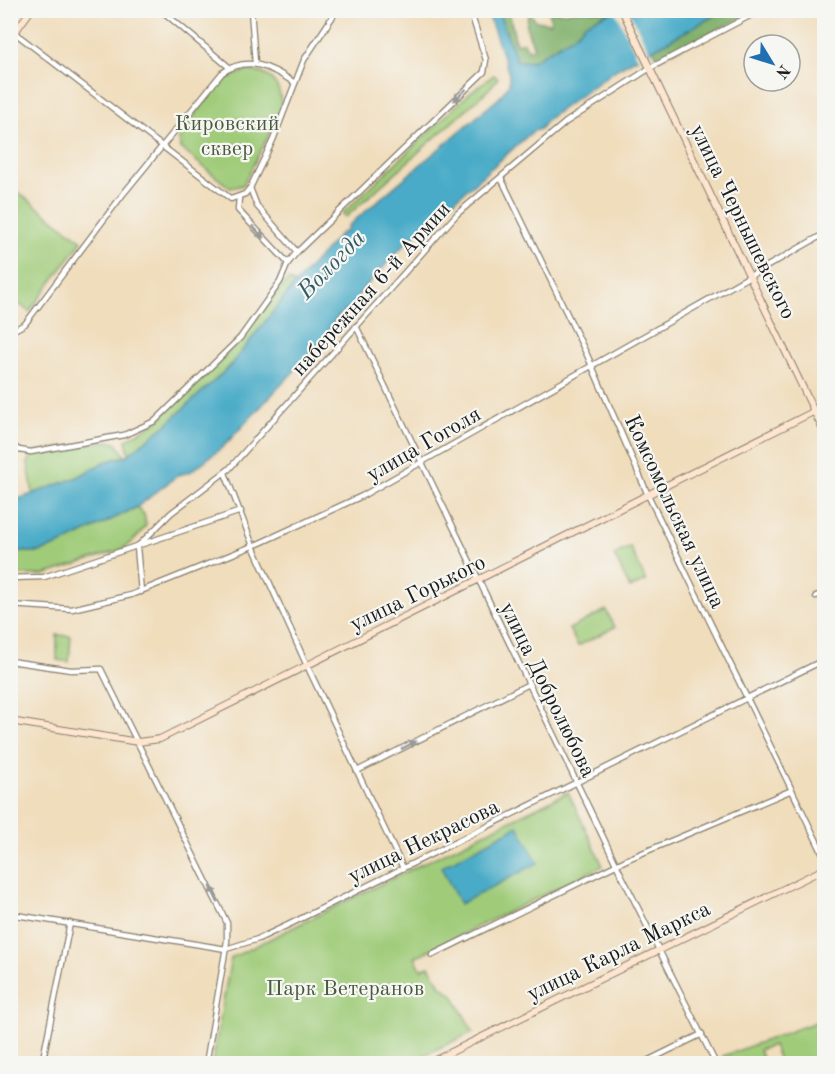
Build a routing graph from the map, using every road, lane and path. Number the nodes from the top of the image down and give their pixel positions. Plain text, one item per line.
1 (32, 10) edge
2 (161, 10) edge
3 (251, 10) edge
4 (336, 10) edge
5 (470, 10) edge
6 (622, 10) edge
7 (761, 10) edge
8 (820, 10) edge
9 (825, 18) edge
10 (12, 34) edge
11 (255, 63) junction
12 (230, 68) junction
13 (648, 70) junction
14 (295, 83) junction
15 (161, 147) junction
16 (501, 178) junction
17 (250, 188) junction
18 (239, 197) junction
19 (825, 234) edge
20 (297, 252) junction
21 (288, 263) junction
22 (751, 276) junction
23 (356, 326) junction
24 (10, 332) edge
25 (591, 366) junction
26 (825, 406) edge
27 (815, 411) junction
28 (825, 432) edge
29 (10, 444) edge
30 (421, 462) junction
31 (225, 473) junction
32 (648, 495) junction
33 (241, 512) junction
34 (253, 546) junction
35 (137, 548) junction
36 (10, 578) edge
37 (478, 581) junction
38 (141, 592) junction
39 (825, 593) edge
40 (816, 596) dead end
41 (10, 605) edge
42 (825, 660) edge
43 (10, 661) edge
44 (307, 666) junction
45 (529, 684) junction
46 (747, 698) junction
47 (10, 720) edge
48 (138, 742) junction
49 (357, 771) junction
50 (577, 783) junction
51 (792, 790) junction
52 (825, 856) edge
53 (617, 866) junction
54 (403, 868) junction
55 (825, 869) edge
56 (12, 915) edge
57 (70, 923) junction
58 (226, 949) junction
59 (660, 949) junction
60 (432, 955) dead end
61 (702, 1034) junction
62 (432, 1062) edge
63 (42, 1064) edge
64 (206, 1064) edge
65 (641, 1064) edge
66 (716, 1064) edge

1 - 10 street
2 - 12 street
3 - 11 street
4 - 14 street
5 -> 20 street
6 - 13 street, улица Чернышевского
7 - 13 street, набережная 6-й Армии
8 - 9 street
10 - 15 street
11 - 12 street
11 - 14 street
12 - 15 street
13 - 16 street, набережная 6-й Армии
13 - 22 street, улица Чернышевского
14 - 17 street
15 - 18 street
15 - 24 street
16 - 23 street, набережная 6-й Армии
16 - 25 street, Комсомольская улица
17 - 18 street
17 - 20 street
18 -> 21 street
19 - 22 street, улица Гоголя
20 - 21 street
21 - 29 street
22 - 25 street, улица Гоголя
22 - 27 street, улица Чернышевского
23 - 30 street, улица Добролюбова
23 - 31 street, набережная 6-й Армии
25 - 30 street, улица Гоголя
25 - 32 street, Комсомольская улица
26 - 27 street, улица Горького
27 - 28 street, улица Чернышевского
27 - 32 street, улица Горького
30 - 34 street, улица Гоголя
30 - 37 street, улица Добролюбова
31 - 33 street
31 - 35 street, набережная 6-й Армии
32 - 37 street, улица Горького
32 - 46 street, Комсомольская улица
33 - 34 street
33 - 35 street, набережная 6-й Армии
34 - 38 street, улица Гоголя
34 - 44 street
35 - 36 street, набережная 6-й Армии
35 - 38 street
37 - 44 street, улица Горького
37 - 45 street, улица Добролюбова
38 - 41 street, улица Гоголя
39 - 40 street
42 - 46 street, улица Некрасова
43 - 48 street
44 - 48 street, улица Горького
44 - 49 street
49 -> 45 street
45 - 50 street, улица Добролюбова
46 - 50 street, улица Некрасова
46 - 51 street, Комсомольская улица
47 - 48 street, улица Горького
58 -> 48 street
49 - 54 street
50 - 53 street, улица Добролюбова
50 - 54 street, улица Некрасова
51 - 52 street, Комсомольская улица
51 - 53 street
53 - 59 street, улица Добролюбова
53 - 60 street
54 - 58 street, улица Некрасова
55 - 59 street, улица Карла Маркса
56 - 57 street, улица Некрасова
57 - 58 street, улица Некрасова
57 - 63 street
58 - 64 street
59 - 61 street, улица Добролюбова
59 - 62 street, улица Карла Маркса
61 - 65 street
61 - 66 street, улица Добролюбова

